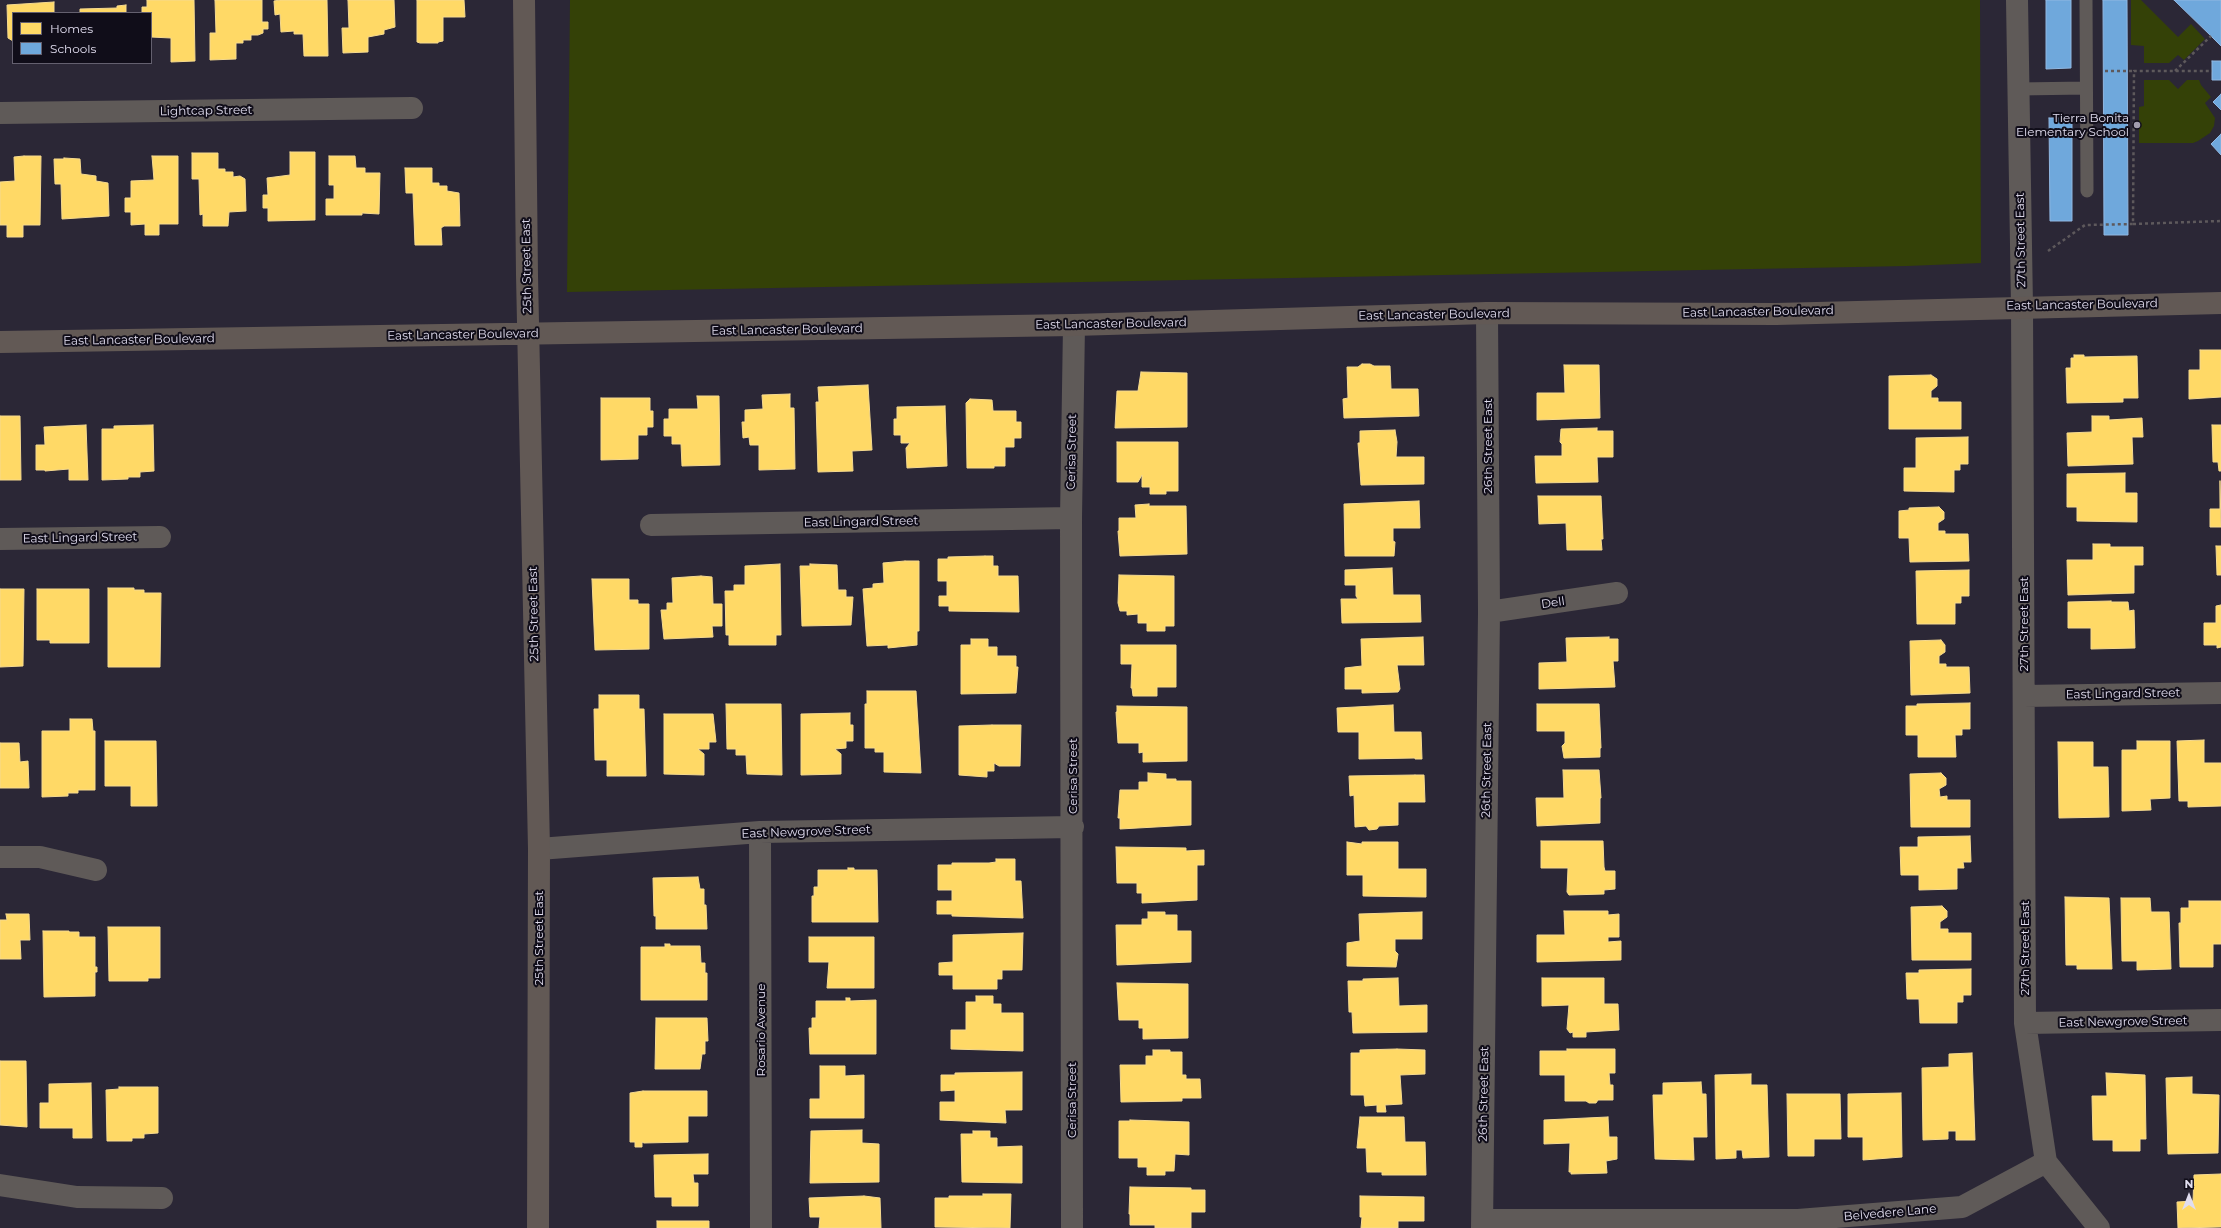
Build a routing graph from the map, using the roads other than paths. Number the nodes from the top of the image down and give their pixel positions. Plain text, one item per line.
1 (524, 0) edge
2 (2017, 0) edge
3 (2086, 0) edge
4 (2086, 88) junction
5 (2018, 89) junction
6 (412, 108) dead end
7 (0, 114) edge
8 (2087, 191) dead end
9 (2221, 303) edge
10 (2022, 306) junction
11 (1487, 313) junction
12 (1074, 325) junction
13 (529, 334) junction
14 (0, 342) edge
15 (1071, 518) junction
16 (650, 525) dead end
17 (160, 537) dead end
18 (0, 539) edge
19 (1617, 593) dead end
20 (1488, 612) junction
21 (2221, 693) edge
22 (2024, 696) junction
23 (1073, 827) junction
24 (760, 832) junction
25 (539, 849) junction
26 (0, 857) edge
27 (96, 870) dead end
28 (2221, 1020) edge
29 (2025, 1023) junction
30 (2046, 1162) junction
31 (0, 1185) edge
32 (162, 1198) dead end
33 (1482, 1224) edge
34 (1798, 1224) edge
35 (538, 1228) edge
36 (761, 1228) edge
37 (1072, 1228) edge
38 (2099, 1228) edge

1 - 13 main road, 25th Street East
2 - 5 street, 27th Street East
3 - 4 lane
4 - 5 lane
4 - 8 lane
5 - 10 street, 27th Street East
6 - 7 street, Lightcap Street
9 - 10 main road, East Lancaster Boulevard
10 - 11 main road, East Lancaster Boulevard
10 - 22 street, 27th Street East
11 - 12 main road, East Lancaster Boulevard
11 - 20 street, 26th Street East
12 - 13 main road, East Lancaster Boulevard
12 - 15 street, Cerisa Street
13 - 14 main road, East Lancaster Boulevard
13 - 25 main road, 25th Street East
15 - 16 street, East Lingard Street
15 - 23 street, Cerisa Street
17 - 18 street, East Lingard Street
19 - 20 street, Dell
20 - 33 street, 26th Street East
21 - 22 street, East Lingard Street
22 - 29 street, 27th Street East
23 - 24 street, East Newgrove Street
23 - 37 street, Cerisa Street
24 - 25 street, East Newgrove Street
24 - 36 street, Rosario Avenue
25 - 35 main road, 25th Street East
26 - 27 street
28 - 29 street, East Newgrove Street
29 - 30 street, 27th Street East
30 - 34 street, Belvedere Lane
30 - 38 street
31 - 32 street
33 - 34 street, Belvedere Lane

